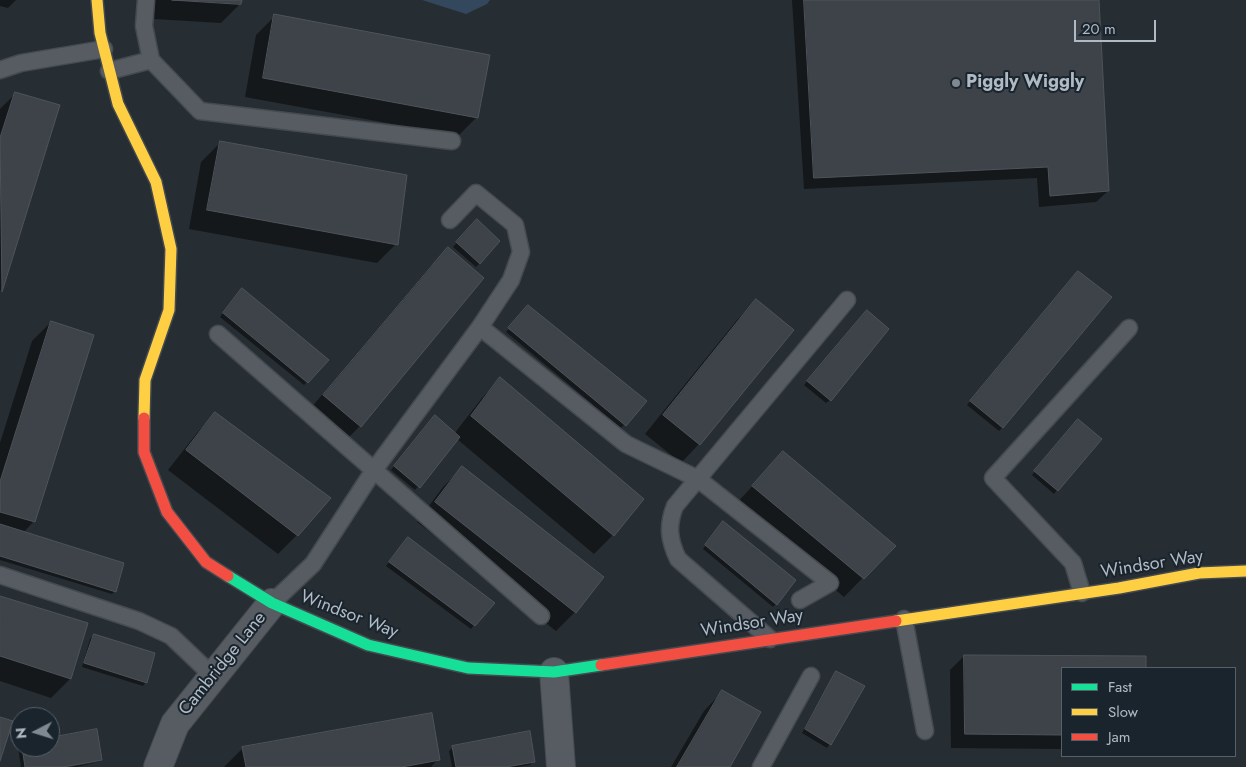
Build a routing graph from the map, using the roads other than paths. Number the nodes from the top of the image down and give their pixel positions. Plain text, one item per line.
1 (97, 0) edge
2 (146, 0) edge
3 (104, 49) junction
4 (151, 60) junction
5 (0, 70) edge
6 (109, 71) junction
7 (452, 141) dead end
8 (450, 220) dead end
9 (847, 300) dead end
10 (480, 327) junction
11 (1128, 328) dead end
12 (218, 334) dead end
13 (374, 470) junction
14 (698, 479) junction
15 (1246, 571) edge
16 (0, 574) edge
17 (1082, 593) junction
18 (800, 600) dead end
19 (272, 603) junction
20 (541, 616) dead end
21 (904, 619) junction
22 (770, 639) junction
23 (554, 672) junction
24 (213, 676) junction
25 (812, 676) dead end
26 (924, 731) dead end
27 (158, 767) edge
28 (561, 767) edge
29 (761, 767) edge

1 - 3 street, Cambridge Lane
2 - 4 lane
3 - 5 lane
3 - 6 street, Cambridge Lane
4 - 6 lane
4 - 7 lane
6 - 19 street, Cambridge Lane
8 - 10 lane
9 - 14 lane
10 - 13 lane
10 - 14 lane
11 - 17 lane
12 - 13 lane
13 - 19 lane
13 - 20 lane
14 - 18 lane
14 - 22 lane
15 - 17 street, Windsor Way
16 - 24 lane
17 - 21 street, Windsor Way
19 - 23 street, Windsor Way
19 - 24 street, Cambridge Lane
21 - 22 street, Windsor Way
21 - 26 lane
22 - 23 street, Windsor Way
23 - 28 street
24 - 27 street, Cambridge Lane
25 - 29 lane

